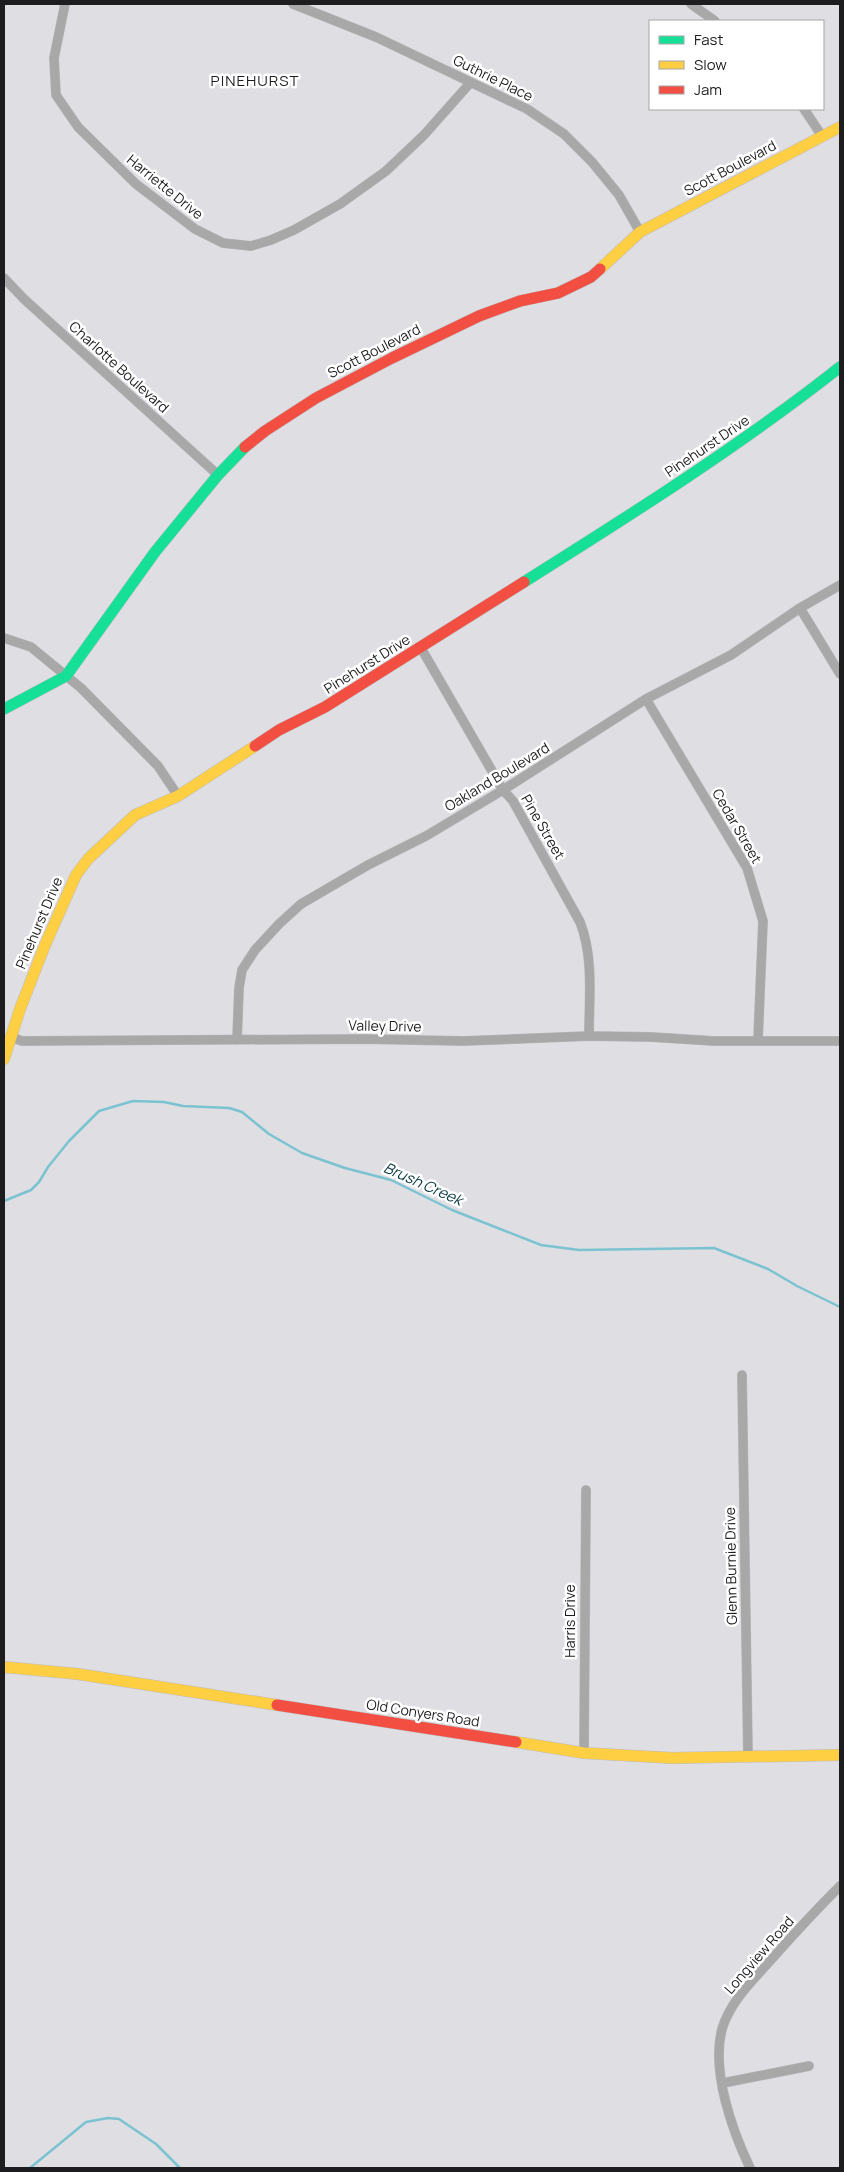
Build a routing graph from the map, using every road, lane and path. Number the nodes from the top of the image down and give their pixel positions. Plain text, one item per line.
1 (65, 4) edge
2 (293, 4) edge
3 (691, 4) edge
4 (715, 20) edge
5 (471, 82) junction
6 (805, 110) edge
7 (840, 127) edge
8 (822, 136) junction
9 (640, 232) junction
10 (4, 278) edge
11 (840, 367) edge
12 (218, 475) junction
13 (840, 586) edge
14 (800, 608) junction
15 (4, 638) edge
16 (421, 648) junction
17 (840, 674) edge
18 (66, 676) junction
19 (646, 699) junction
20 (4, 708) edge
21 (503, 790) junction
22 (178, 796) junction
23 (588, 1036) junction
24 (11, 1037) junction
25 (237, 1040) junction
26 (758, 1040) junction
27 (840, 1041) edge
28 (4, 1059) edge
29 (742, 1375) dead end
30 (586, 1490) dead end
31 (4, 1667) edge
32 (584, 1753) junction
33 (840, 1755) edge
34 (748, 1757) junction
35 (840, 1886) edge
36 (809, 2066) dead end
37 (723, 2083) junction
38 (750, 2168) edge

1 - 5 street, Harriette Drive
2 - 5 street, Guthrie Place
3 - 4 street
5 - 9 street, Guthrie Place
6 - 8 street
7 - 8 street, Scott Boulevard
8 - 9 street, Scott Boulevard
9 - 12 street, Scott Boulevard
10 - 12 street, Charlotte Boulevard
11 - 16 street, Pinehurst Drive
12 - 18 street, Scott Boulevard
13 - 14 street, Oakland Boulevard
14 - 17 street
14 - 19 street, Oakland Boulevard
15 - 18 street
16 - 21 street, Pine Street
16 - 22 street, Pinehurst Drive
18 - 20 street, Scott Boulevard
18 - 22 street
19 - 21 street, Oakland Boulevard
19 - 26 street, Cedar Street
21 - 23 street, Pine Street
21 - 25 street, Oakland Boulevard
22 - 24 street, Pinehurst Drive
23 - 25 street, Valley Drive
23 - 26 street, Valley Drive
24 - 25 street, Valley Drive
24 - 28 street, Pinehurst Drive
26 - 27 street, Valley Drive
29 - 34 street, Glenn Burnie Drive
30 - 32 street, Harris Drive
31 - 32 street, Old Conyers Road
32 - 34 street, Old Conyers Road
33 - 34 street, Old Conyers Road
35 - 37 street, Longview Road
36 - 37 street
37 - 38 street, Longview Road

